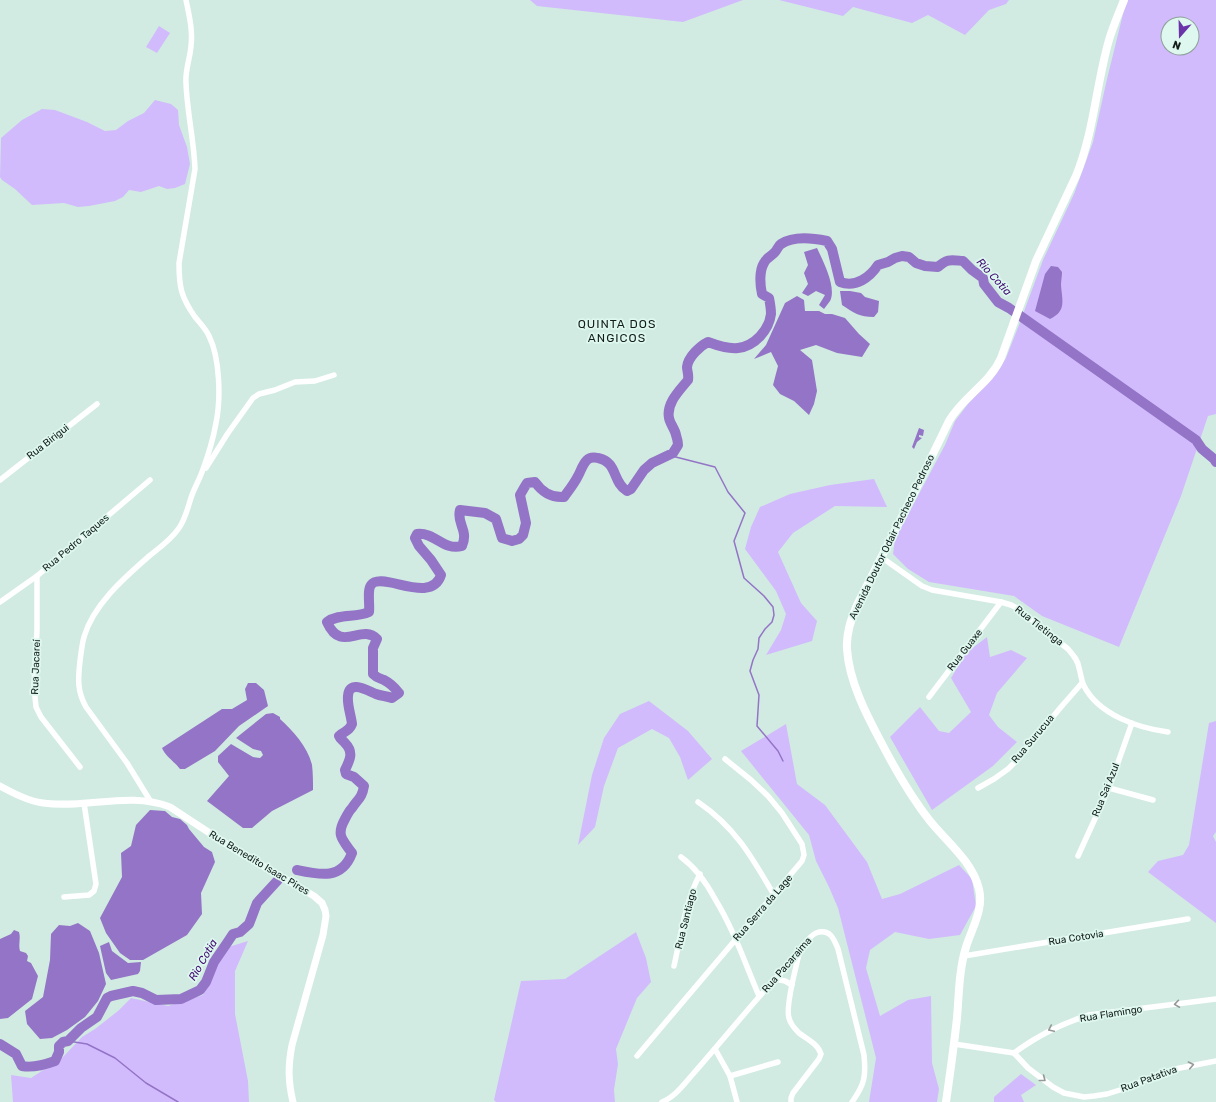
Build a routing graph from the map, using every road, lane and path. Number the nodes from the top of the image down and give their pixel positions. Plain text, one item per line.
1 (186, 0) edge
2 (1124, 0) edge
3 (334, 375) dead end
4 (96, 404) dead end
5 (201, 474) junction
6 (0, 480) edge
7 (150, 480) dead end
8 (881, 557) junction
9 (37, 576) junction
10 (0, 602) edge
11 (1001, 602) junction
12 (1082, 683) junction
13 (929, 697) dead end
14 (1132, 723) junction
15 (1168, 732) dead end
16 (725, 759) dead end
17 (80, 767) dead end
18 (0, 786) edge
19 (978, 788) dead end
20 (1109, 788) junction
21 (1153, 800) dead end
22 (151, 802) junction
23 (698, 802) dead end
24 (84, 803) junction
25 (681, 856) dead end
26 (1078, 856) dead end
27 (700, 874) junction
28 (774, 895) junction
29 (64, 897) dead end
30 (1188, 919) dead end
31 (736, 938) junction
32 (799, 953) junction
33 (964, 956) junction
34 (674, 966) dead end
35 (775, 979) junction
36 (792, 985) junction
37 (759, 996) junction
38 (1216, 998) edge
39 (954, 1044) junction
40 (715, 1049) junction
41 (1014, 1053) junction
42 (637, 1056) dead end
43 (1216, 1060) edge
44 (778, 1062) dead end
45 (730, 1076) junction
46 (293, 1102) edge
47 (662, 1102) edge
48 (737, 1102) edge
49 (792, 1102) edge
50 (852, 1102) edge
51 (946, 1102) edge

1 - 5 street
2 - 8 main road, Avenida Doutor Odair Pacheco Pedroso
3 - 5 street
4 - 6 street, Rua Birigui
5 - 22 street
7 - 9 street, Rua Pedro Taques
8 - 11 street, Rua Tietinga
8 - 33 main road, Avenida Doutor Odair Pacheco Pedroso
9 - 10 street, Rua Pedro Taques
9 - 17 street, Rua Jacareí
11 - 12 street, Rua Tietinga
11 - 13 street, Rua Guaxe
12 - 14 street, Rua Tietinga
12 - 19 street, Rua Surucua
14 - 15 street, Rua Tietinga
14 - 20 street, Rua Sai Azul
16 - 28 street, Rua Serra da Lage
18 - 24 street, Rua Benedito Isaac Pires
20 - 21 street
20 - 26 street, Rua Sai Azul
22 - 24 street, Rua Benedito Isaac Pires
22 - 46 street, Rua Benedito Isaac Pires
23 - 28 street
24 - 29 street
25 - 27 street
27 - 31 street
27 - 34 street, Rua Santiago
28 - 31 street, Rua Serra da Lage
30 - 33 street, Rua Cotovia
31 - 37 street
31 - 42 street, Rua Serra da Lage
32 - 35 street, Rua Pacaraima
32 - 36 street
32 - 50 street, Rua Pacaraima
33 - 39 main road, Avenida Doutor Odair Pacheco Pedroso
35 - 36 street
35 - 37 street, Rua Pacaraima
36 - 49 street
37 - 40 street, Rua Pacaraima
38 -> 41 street, Rua Flamingo
39 - 41 street
39 - 51 main road, Avenida Doutor Odair Pacheco Pedroso
40 - 45 street
40 - 47 street, Rua Pacaraima
41 -> 43 street, Rua Patativa
44 - 45 street
45 - 48 street

